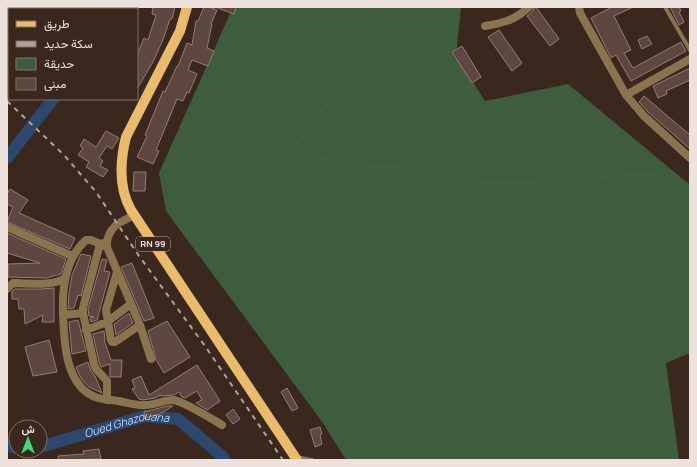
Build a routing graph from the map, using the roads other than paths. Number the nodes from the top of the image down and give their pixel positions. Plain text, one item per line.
1 (187, 7) edge
2 (529, 7) edge
3 (579, 7) edge
4 (665, 7) edge
5 (485, 26) dead end
6 (690, 50) edge
7 (690, 59) edge
8 (626, 95) junction
9 (690, 158) edge
10 (134, 215) junction
11 (7, 227) edge
12 (104, 245) junction
13 (72, 256) junction
14 (117, 272) junction
15 (65, 278) junction
16 (7, 289) edge
17 (130, 304) junction
18 (83, 313) junction
19 (63, 315) junction
20 (107, 322) junction
21 (140, 325) junction
22 (86, 330) junction
23 (150, 359) dead end
24 (107, 400) junction
25 (222, 425) dead end
26 (295, 458) edge
27 (312, 460) edge

1 - 10 main road, RN 99
2 - 5 street
3 - 8 street
4 - 6 lane
7 - 8 street
8 - 9 street
10 - 12 street
10 - 26 main road, RN 99
11 - 13 street
12 - 13 street
12 - 14 street
12 - 18 street
13 - 15 street
14 - 17 street
14 - 20 street
15 - 16 street
15 - 19 street
17 - 20 street
17 - 21 street
18 - 19 street
18 - 22 street
19 - 24 street
20 - 21 street
20 - 22 street
21 - 23 street
22 - 24 street
24 - 25 street
26 - 27 lane

